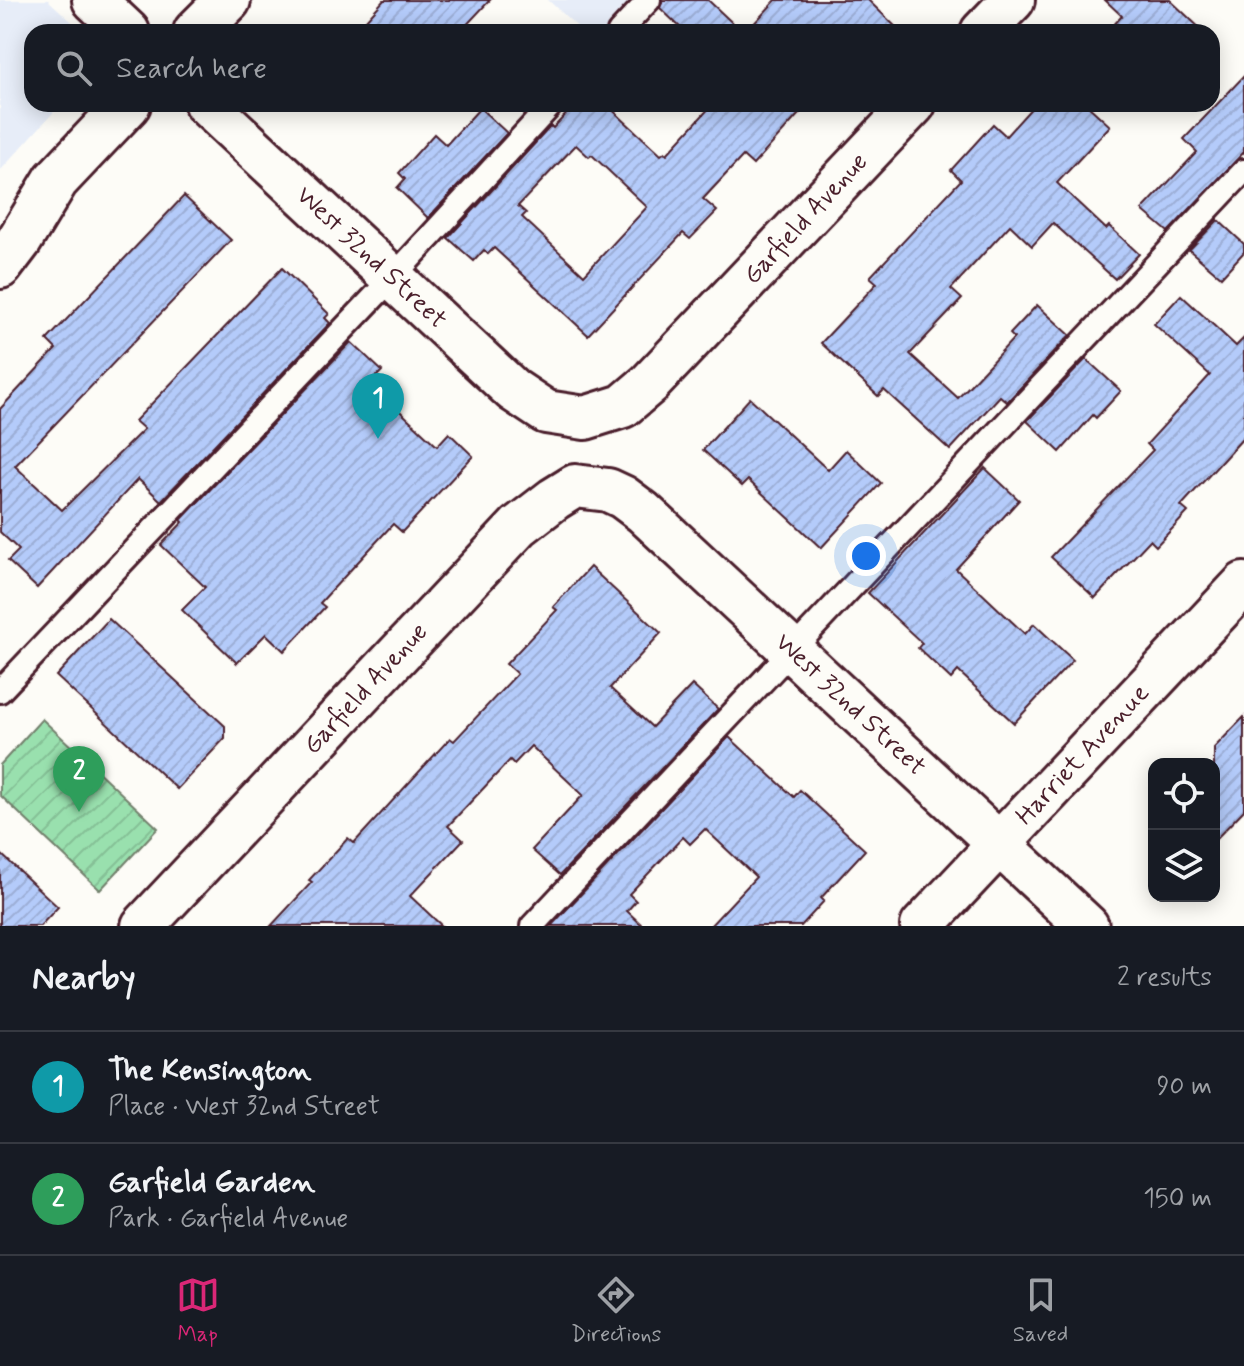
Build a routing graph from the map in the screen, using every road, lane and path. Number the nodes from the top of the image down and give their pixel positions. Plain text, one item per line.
1 (94, 0) edge
2 (228, 0) edge
3 (649, 0) edge
4 (1013, 0) edge
5 (120, 24) edge
6 (204, 24) edge
7 (626, 24) edge
8 (990, 24) edge
9 (120, 112) edge
10 (215, 112) edge
11 (545, 112) edge
12 (906, 112) edge
13 (1244, 171) edge
14 (56, 180) junction
15 (0, 217) edge
16 (0, 266) edge
17 (392, 278) junction
18 (585, 418) joint
19 (608, 490) joint
20 (1244, 584) edge
21 (792, 651) junction
22 (0, 691) edge
23 (999, 844) junction
24 (143, 926) edge
25 (532, 926) edge
26 (922, 926) edge
27 (1087, 926) edge

1 - 5 street
2 - 6 main road
3 - 7 lane
4 - 8 street
9 - 14 main road
10 - 17 street, West 32nd Street
11 - 17 lane
12 - 18 street, Garfield Avenue
13 - 21 lane
14 - 15 main road
14 - 16 main road
17 - 18 street, West 32nd Street
17 - 22 lane
19 - 21 street, West 32nd Street
19 - 24 street, Garfield Avenue
20 - 23 street, Harriet Avenue
21 - 23 street, West 32nd Street
21 - 25 lane
23 - 26 street, Harriet Avenue
23 - 27 street, West 32nd Street

